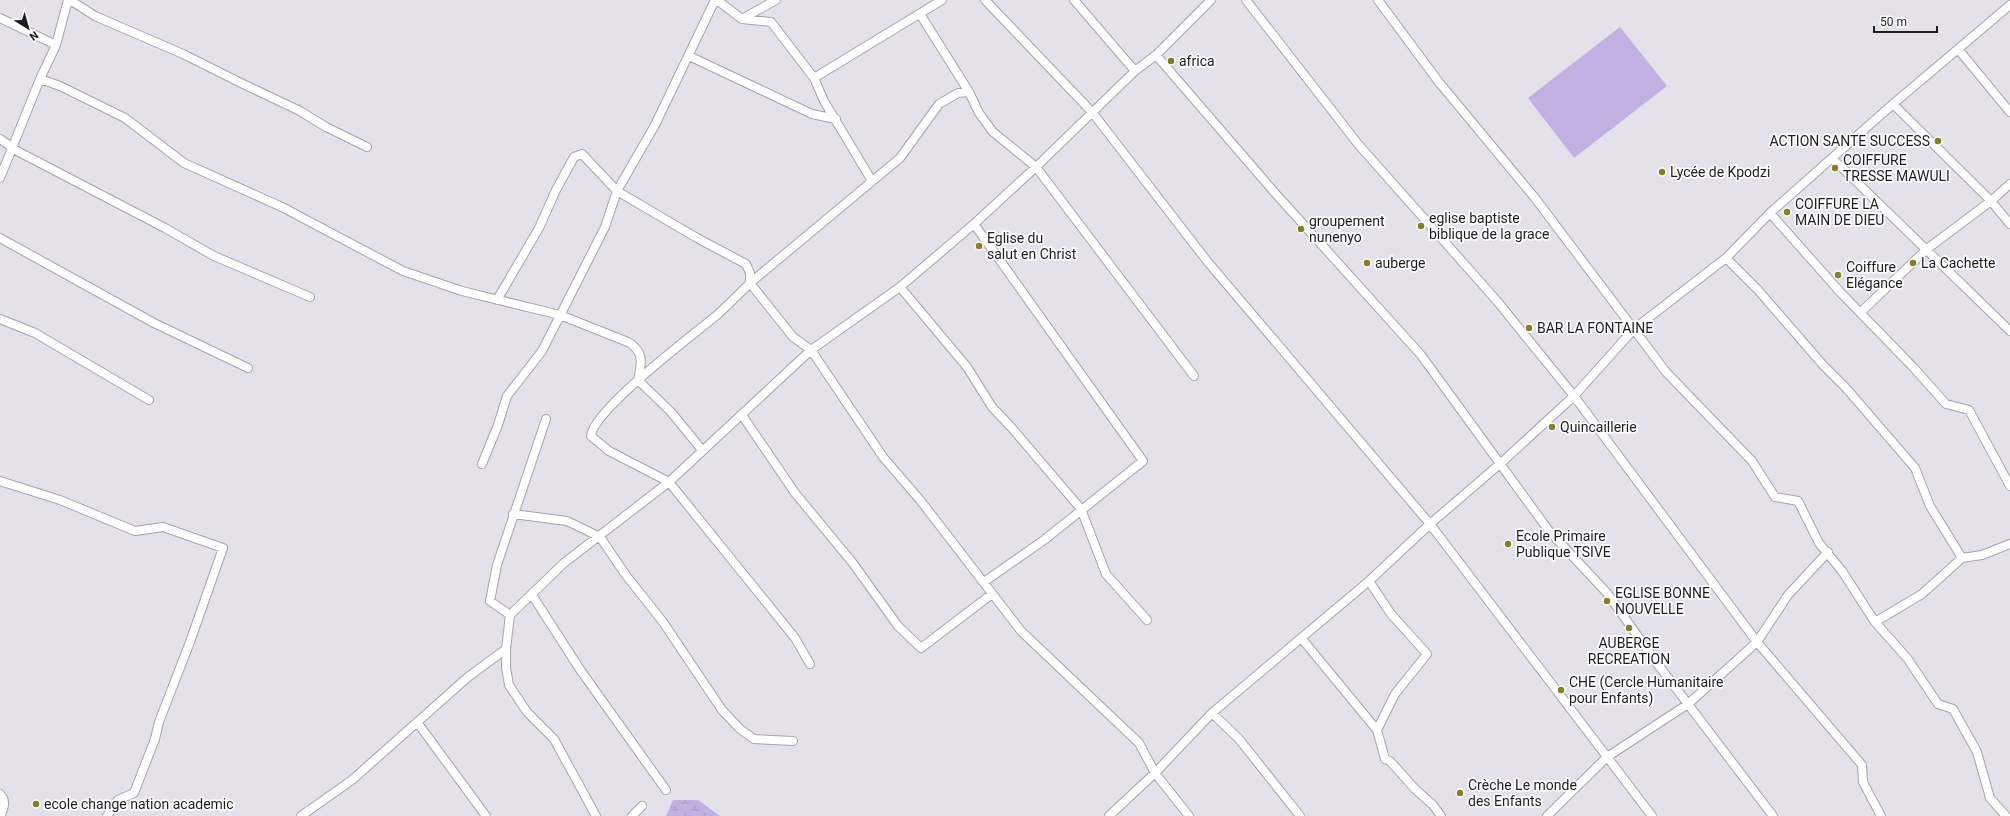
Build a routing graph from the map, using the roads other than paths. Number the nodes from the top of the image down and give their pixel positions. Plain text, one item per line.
1 (69, 0) edge
2 (716, 0) edge
3 (776, 0) edge
4 (942, 0) edge
5 (985, 0) edge
6 (1074, 0) edge
7 (1211, 0) edge
8 (1246, 0) edge
9 (1378, 0) edge
10 (2010, 5) edge
11 (920, 14) junction
12 (0, 18) edge
13 (742, 19) junction
14 (56, 45) junction
15 (1958, 49) junction
16 (1156, 55) junction
17 (689, 56) junction
18 (1135, 71) junction
19 (814, 78) junction
20 (40, 79) junction
21 (968, 92) junction
22 (1893, 104) junction
23 (1092, 112) junction
24 (2010, 112) edge
25 (836, 119) junction
26 (0, 138) edge
27 (12, 146) junction
28 (367, 147) dead end
29 (1832, 158) junction
30 (1036, 167) junction
31 (0, 178) edge
32 (872, 182) junction
33 (2010, 184) edge
34 (617, 191) junction
35 (1991, 201) junction
36 (1770, 213) junction
37 (974, 224) junction
38 (2010, 224) edge
39 (0, 238) edge
40 (1927, 250) junction
41 (1726, 258) junction
42 (750, 283) junction
43 (900, 287) junction
44 (310, 297) dead end
45 (497, 300) junction
46 (1861, 312) junction
47 (560, 315) junction
48 (0, 319) edge
49 (1634, 329) junction
50 (2010, 332) edge
51 (811, 350) junction
52 (248, 368) dead end
53 (1194, 376) dead end
54 (638, 380) junction
55 (1574, 396) junction
56 (149, 400) dead end
57 (742, 415) junction
58 (546, 419) dead end
59 (702, 450) junction
60 (1500, 463) junction
61 (482, 464) dead end
62 (0, 481) edge
63 (669, 482) junction
64 (2010, 486) edge
65 (1081, 509) junction
66 (513, 514) junction
67 (1430, 524) junction
68 (600, 537) junction
69 (2010, 544) edge
70 (1828, 552) junction
71 (1962, 558) junction
72 (1369, 581) junction
73 (984, 582) junction
74 (992, 594) junction
75 (532, 595) junction
76 (510, 615) junction
77 (1147, 620) dead end
78 (1875, 622) junction
79 (1302, 639) junction
80 (1757, 642) junction
81 (506, 649) junction
82 (810, 664) dead end
83 (1688, 704) junction
84 (1212, 713) junction
85 (417, 722) junction
86 (1377, 730) junction
87 (793, 741) dead end
88 (1607, 757) junction
89 (1155, 773) junction
90 (666, 790) dead end
91 (0, 794) edge
92 (642, 806) dead end
93 (0, 816) edge
94 (107, 816) edge
95 (300, 816) edge
96 (486, 816) edge
97 (596, 816) edge
98 (632, 816) edge
99 (1109, 816) edge
100 (1189, 816) edge
101 (1300, 816) edge
102 (1441, 816) edge
103 (1547, 816) edge
104 (1652, 816) edge
105 (1773, 816) edge
106 (1881, 816) edge
107 (2006, 816) edge

1 - 14 street
1 - 28 street
2 - 13 street
2 - 17 street
3 - 13 street
4 - 11 street
5 - 23 street
6 - 18 street
7 - 16 street
8 - 55 street
9 - 49 street
10 - 15 street
11 - 19 street
11 - 21 street
12 - 14 street
13 - 19 street
14 - 20 street
15 - 22 street
15 - 24 street
16 - 18 street
16 - 60 street
17 - 25 street
17 - 34 street
18 - 23 street
19 - 25 street
20 - 27 street
20 - 45 street
21 - 30 street
21 - 32 street
22 - 29 street
22 - 35 street
23 - 30 street
23 - 67 street
25 - 32 street
26 - 27 street
27 - 31 street
27 - 44 street
29 - 36 street
29 - 40 street
30 - 37 street
30 - 53 street
32 - 42 street
33 - 35 street
34 - 42 street
34 - 45 street
34 - 47 street
35 - 38 street
35 - 40 street
36 - 41 street
36 - 46 street
37 - 43 street
37 - 65 street
39 - 52 street
40 - 46 street
40 - 50 street
41 - 49 street
41 - 71 street
42 - 51 street
42 - 54 street
43 - 51 street
43 - 65 street
45 - 47 street
46 - 64 street
47 - 54 street
47 - 61 street
48 - 56 street
49 - 55 street
49 - 70 street
51 - 57 street
51 - 73 street
54 - 59 street
54 - 63 street
55 - 60 street
55 - 80 street
57 - 59 street
57 - 74 street
58 - 66 street
59 - 63 street
60 - 67 street
60 - 83 street
62 - 94 street
63 - 68 street
63 - 82 street
65 - 73 street
65 - 77 street
66 - 68 street
66 - 76 street
67 - 72 street
67 - 88 street
68 - 75 street
68 - 87 street
69 - 71 street
70 - 78 street
70 - 80 street
71 - 78 street
72 - 79 street
72 - 86 street
73 - 74 street
74 - 89 street
75 - 76 street
75 - 90 street
76 - 81 street
78 - 107 street
79 - 84 street
79 - 86 street
80 - 83 street
80 - 106 street
81 - 85 street
81 - 97 street
83 - 88 street
83 - 105 street
84 - 89 street
84 - 101 street
85 - 95 street
85 - 96 street
86 - 102 street
88 - 103 street
88 - 104 street
89 - 99 street
89 - 100 street
91 - 93 street
92 - 98 street

